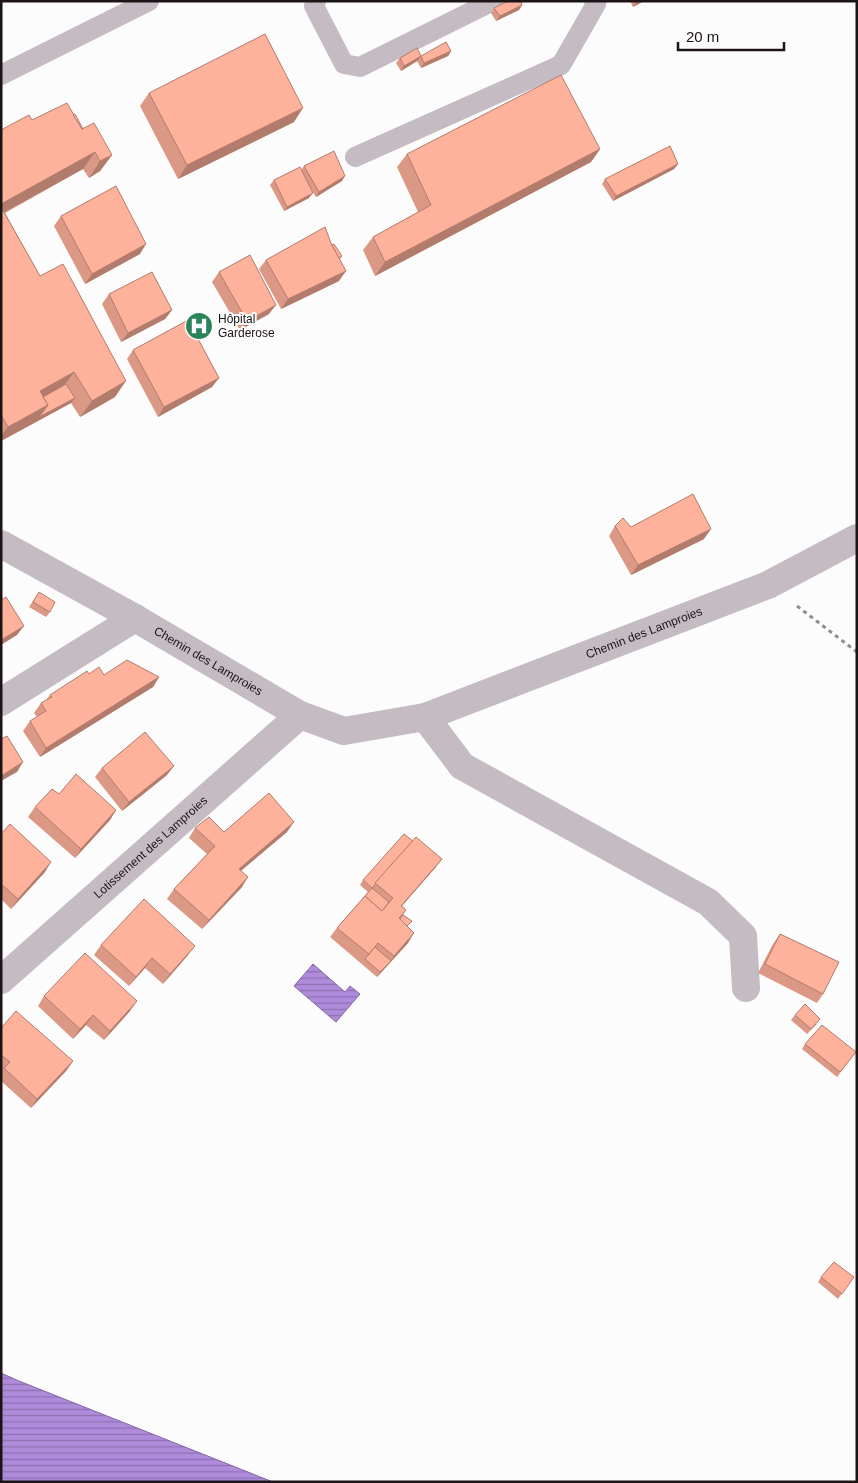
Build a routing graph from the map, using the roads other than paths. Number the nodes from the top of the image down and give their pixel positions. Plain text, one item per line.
1 (316, 1) edge
2 (493, 1) edge
3 (594, 1) edge
4 (142, 2) edge
5 (1, 75) edge
6 (355, 157) dead end
7 (857, 538) edge
8 (1, 544) edge
9 (135, 618) junction
10 (1, 702) edge
11 (300, 715) junction
12 (425, 717) junction
13 (1, 980) edge
14 (746, 988) dead end

1 - 2 lane
3 - 6 lane
4 - 5 lane
7 - 12 street, Chemin des Lamproies
8 - 9 street, Chemin des Lamproies
9 - 10 street
9 - 11 street, Chemin des Lamproies
11 - 12 street, Chemin des Lamproies
11 - 13 street, Lotissement des Lamproies
12 - 14 street

